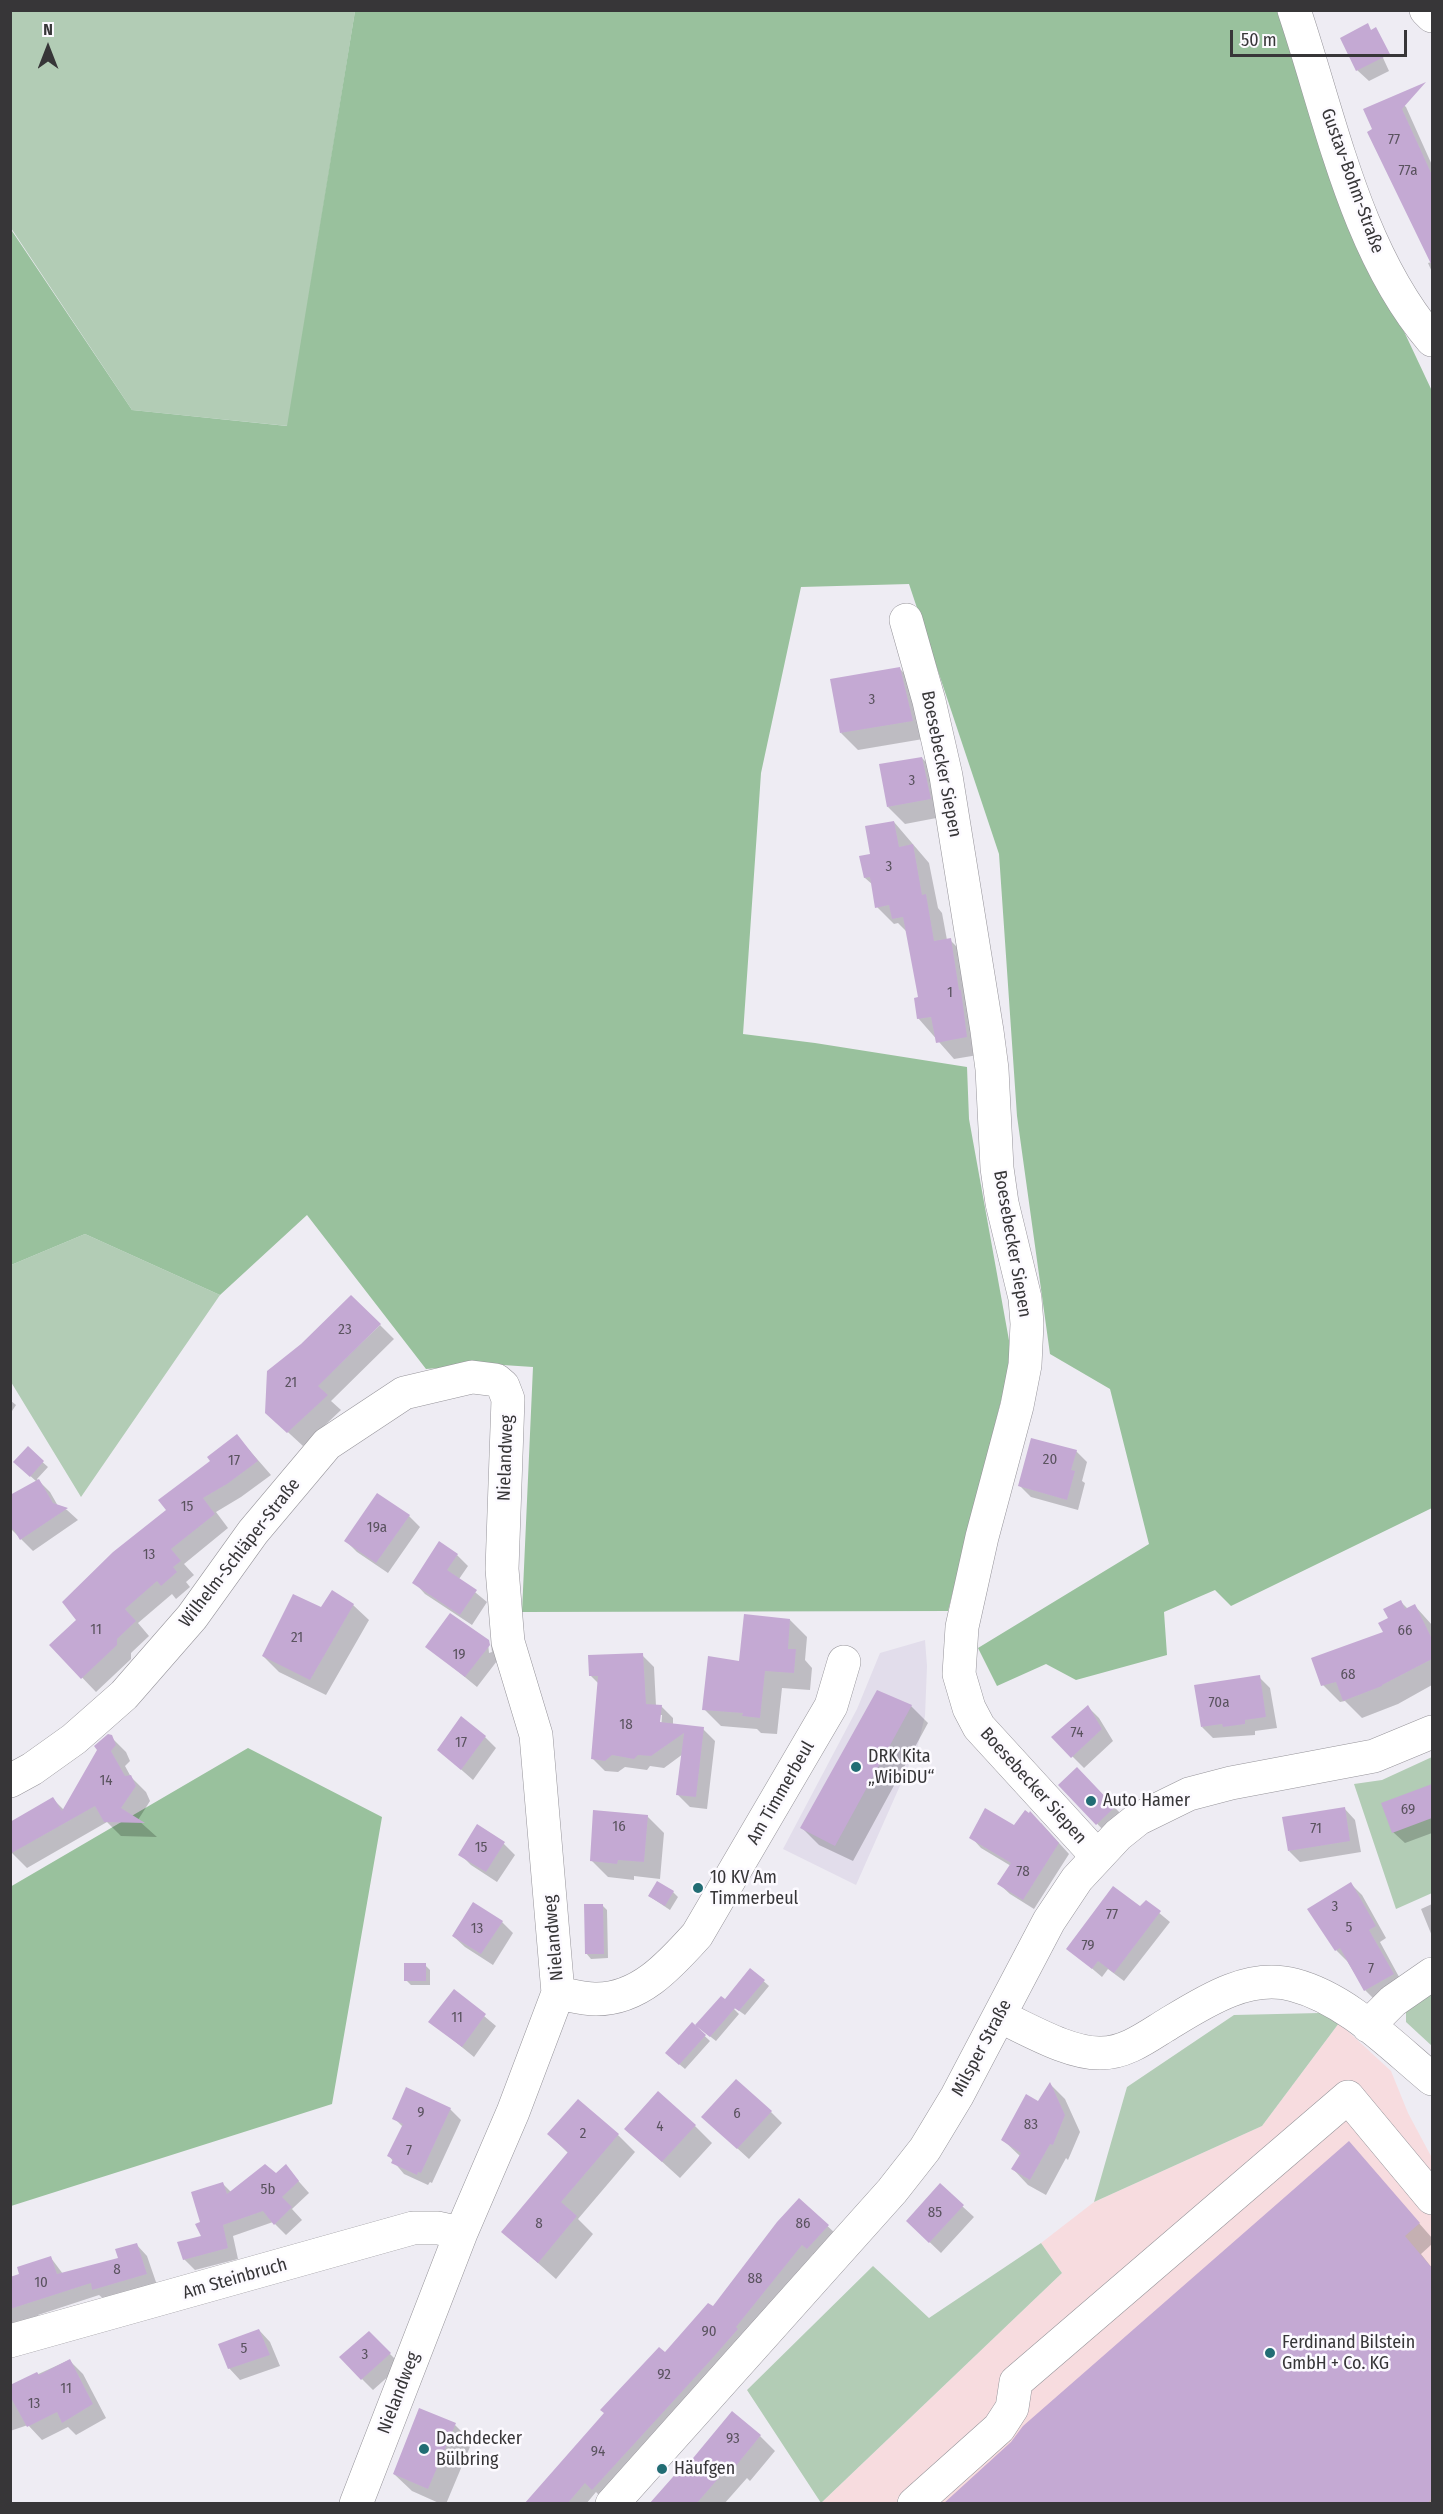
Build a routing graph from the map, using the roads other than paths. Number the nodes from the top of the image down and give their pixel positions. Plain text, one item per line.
1 (1294, 10) edge
2 (1426, 10) edge
3 (1432, 16) edge
4 (1432, 340) edge
5 (906, 620) dead end
6 (496, 1380) joint
7 (843, 1662) dead end
8 (1432, 1732) edge
9 (10, 1781) edge
10 (1097, 1856) junction
11 (1432, 1974) edge
12 (558, 1993) junction
13 (999, 2016) junction
14 (1368, 2026) junction
15 (1432, 2079) edge
16 (1432, 2198) edge
17 (461, 2233) junction
18 (10, 2342) edge
19 (356, 2504) edge
20 (612, 2504) edge
21 (915, 2504) edge

1 - 4 street, Gustav-Bohm-Straße
2 - 3 street
5 - 10 street, Boesebecker Siepen
6 - 9 street, Wilhelm-Schläper-Straße
6 - 12 street, Nielandweg
7 - 12 street, Am Timmerbeul
8 - 10 street, Milsper Straße
10 - 13 street, Milsper Straße
11 - 14 street
12 - 17 street, Nielandweg
13 - 14 street
13 - 20 street, Milsper Straße
14 - 15 street
16 - 21 street
17 - 18 street, Am Steinbruch
17 - 19 street, Nielandweg

